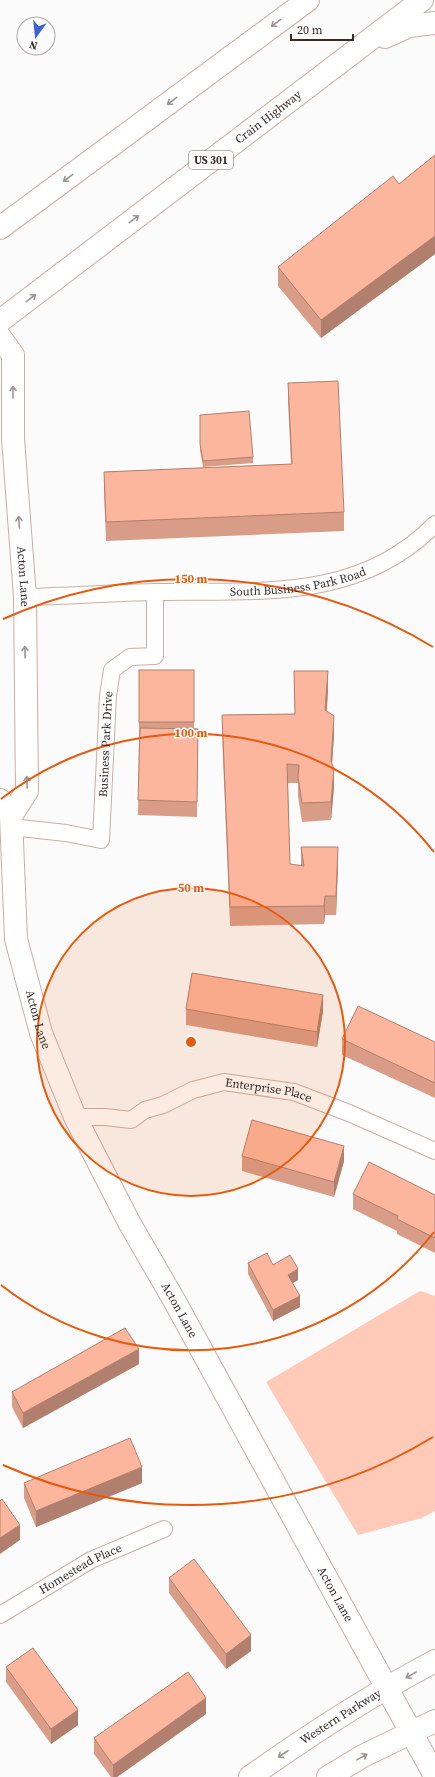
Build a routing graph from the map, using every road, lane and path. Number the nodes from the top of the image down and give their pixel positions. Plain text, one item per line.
1 (308, 0) edge
2 (422, 0) edge
3 (435, 23) edge
4 (320, 77) junction
5 (0, 228) edge
6 (0, 321) edge
7 (0, 337) edge
8 (435, 524) edge
9 (154, 592) junction
10 (24, 597) junction
11 (7, 814) edge
12 (75, 1117) junction
13 (435, 1151) edge
14 (164, 1529) dead end
15 (0, 1615) edge
16 (435, 1661) edge
17 (387, 1688) junction
18 (435, 1721) edge
19 (411, 1732) junction
20 (435, 1776) edge
21 (250, 1777) edge
22 (328, 1777) edge

1 -> 5 main road
2 - 4 main road, Crain Highway / US 301
3 - 4 main road
6 -> 4 main road, Crain Highway / US 301
10 -> 7 main road, Acton Lane
8 - 9 street, South Business Park Road
9 - 10 street, South Business Park Road
9 - 11 street, Business Park Drive
11 -> 10 main road, Acton Lane
11 - 12 main road, Acton Lane
12 - 13 street, Enterprise Place
12 - 17 main road, Acton Lane
14 - 15 street, Homestead Place
16 -> 17 main road, Western Parkway
17 - 19 main road, Acton Lane
17 -> 21 main road, Western Parkway
18 - 19 main road
19 - 20 main road, Acton Lane
22 -> 19 main road

